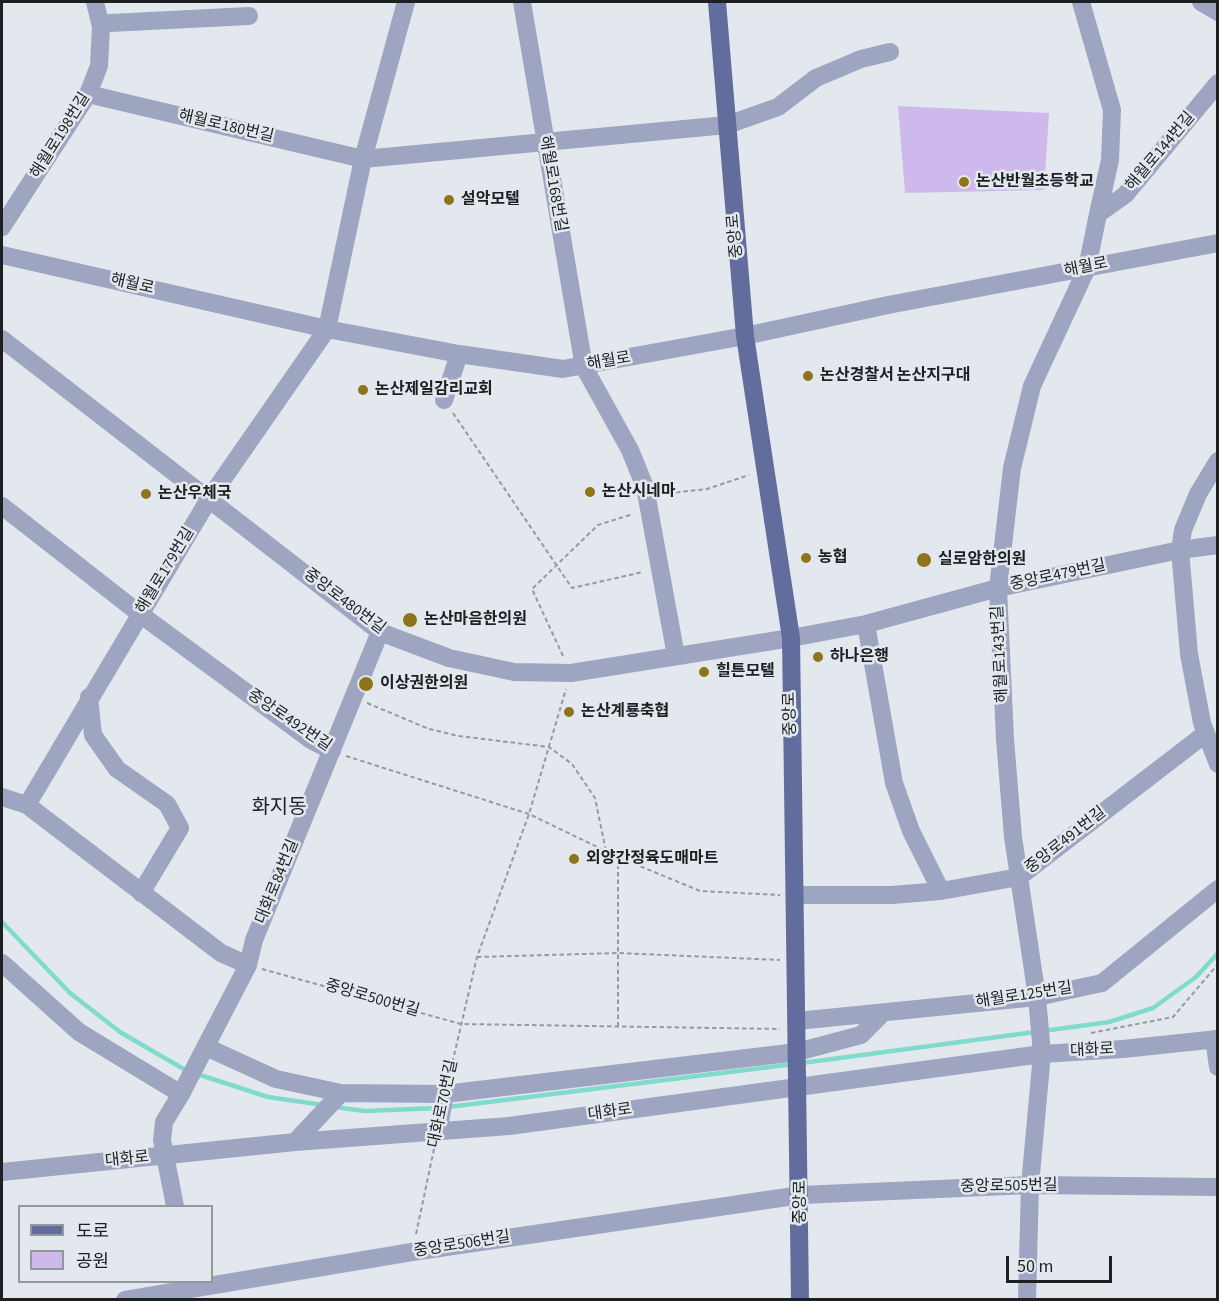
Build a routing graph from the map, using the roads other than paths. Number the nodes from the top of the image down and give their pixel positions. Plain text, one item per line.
1 (85, 2) edge
2 (95, 2) edge
3 (106, 2) edge
4 (406, 2) edge
5 (522, 2) edge
6 (717, 2) edge
7 (1081, 2) edge
8 (1201, 2) edge
9 (1218, 12) edge
10 (249, 16) dead end
11 (110, 23) junction
12 (890, 52) dead end
13 (1218, 83) edge
14 (88, 94) junction
15 (727, 125) junction
16 (545, 144) junction
17 (363, 159) junction
18 (1098, 214) junction
19 (2, 227) edge
20 (1218, 243) edge
21 (2, 255) edge
22 (1087, 268) junction
23 (327, 329) junction
24 (745, 336) junction
25 (2, 339) edge
26 (459, 354) junction
27 (584, 367) junction
28 (444, 400) road end
29 (1218, 461) edge
30 (209, 499) junction
31 (2, 506) edge
32 (1218, 545) edge
33 (1180, 550) junction
34 (998, 588) junction
35 (141, 614) junction
36 (866, 624) junction
37 (380, 632) junction
38 (791, 638) junction
39 (676, 656) junction
40 (89, 697) junction
41 (1208, 726) edge
42 (332, 751) junction
43 (1218, 764) edge
44 (2, 797) edge
45 (27, 805) junction
46 (1019, 877) junction
47 (1218, 889) edge
48 (941, 891) junction
49 (141, 893) junction
50 (795, 895) junction
51 (2, 963) edge
52 (248, 965) junction
53 (1037, 997) junction
54 (882, 1014) junction
55 (797, 1025) junction
56 (1040, 1038) junction
57 (1216, 1039) edge
58 (206, 1047) junction
59 (797, 1052) junction
60 (1218, 1067) edge
61 (799, 1087) junction
62 (184, 1088) junction
63 (341, 1093) junction
64 (445, 1094) junction
65 (438, 1131) junction
66 (295, 1142) junction
67 (166, 1156) junction
68 (2, 1172) edge
69 (1030, 1185) junction
70 (1218, 1186) edge
71 (801, 1194) junction
72 (175, 1205) edge
73 (189, 1290) edge
74 (124, 1299) edge
75 (800, 1299) edge
76 (1027, 1299) edge

1 - 14 street
2 - 14 street, 해월로198번길
3 - 11 street
4 - 17 street
5 - 16 street, 해월로168번길
6 - 15 main road, 중앙로
7 - 18 street, 해월로144번길
8 - 9 street
10 - 11 street
11 - 14 street
12 - 15 street, 해월로180번길
13 - 18 street, 해월로144번길
14 - 17 street, 해월로180번길
14 - 19 street, 해월로198번길
15 - 16 street, 해월로180번길
15 - 24 main road, 중앙로
16 - 17 street, 해월로180번길
16 - 27 street, 해월로168번길
17 - 23 street
18 - 22 street, 해월로144번길
20 - 22 street, 해월로
21 - 23 street, 해월로
22 - 24 street, 해월로
22 - 34 street, 해월로143번길
23 - 26 street, 해월로
23 - 30 street, 해월로179번길
24 - 27 street, 해월로
24 - 38 main road, 중앙로
25 - 30 street, 중앙로480번길
26 - 27 street, 해월로
26 - 28 street
27 - 39 street, 해월로168번길
29 - 33 street
30 - 35 street, 해월로179번길
30 - 37 street, 중앙로480번길
31 - 35 street, 중앙로492번길
32 - 33 street, 중앙로479번길
33 - 34 street, 중앙로479번길
33 - 41 street
34 - 36 street, 중앙로479번길
34 - 46 street, 해월로143번길
35 - 40 street, 해월로179번길
35 - 42 street, 중앙로492번길
36 - 38 street, 중앙로479번길
36 - 48 street
37 - 39 street, 중앙로480번길
37 - 42 street, 대화로84번길
38 - 39 street, 중앙로480번길
38 - 50 main road, 중앙로
40 - 45 street, 해월로179번길
40 - 49 street
41 - 43 street
41 - 46 street, 중앙로491번길
42 - 52 street, 대화로84번길
44 - 45 street
45 - 49 street
46 - 48 street, 중앙로491번길
46 - 53 street, 해월로143번길
47 - 53 street, 해월로125번길
48 - 50 street, 중앙로491번길
49 - 52 street
50 - 55 main road, 중앙로
51 - 62 street
52 - 58 street, 대화로84번길
53 - 54 street, 해월로125번길
53 - 56 street, 해월로143번길
54 - 55 street, 해월로125번길
54 - 59 street
55 - 59 main road, 중앙로
56 - 57 street, 대화로
56 - 61 street, 대화로
56 - 69 street, 해월로143번길
57 - 60 street
58 - 62 street, 대화로84번길
58 - 63 street
59 - 61 main road, 중앙로
59 - 64 street
61 - 65 street, 대화로
61 - 71 main road, 중앙로
62 - 67 street, 대화로84번길
63 - 64 street
63 - 66 street
64 - 65 street, 대화로70번길
65 - 66 street, 대화로
66 - 67 street, 대화로
67 - 68 street, 대화로
67 - 72 street, 대화로84번길
69 - 70 street, 중앙로505번길
69 - 71 street, 중앙로505번길
69 - 76 street, 해월로143번길
71 - 73 street, 중앙로506번길
71 - 75 main road, 중앙로
73 - 74 street, 중앙로506번길

